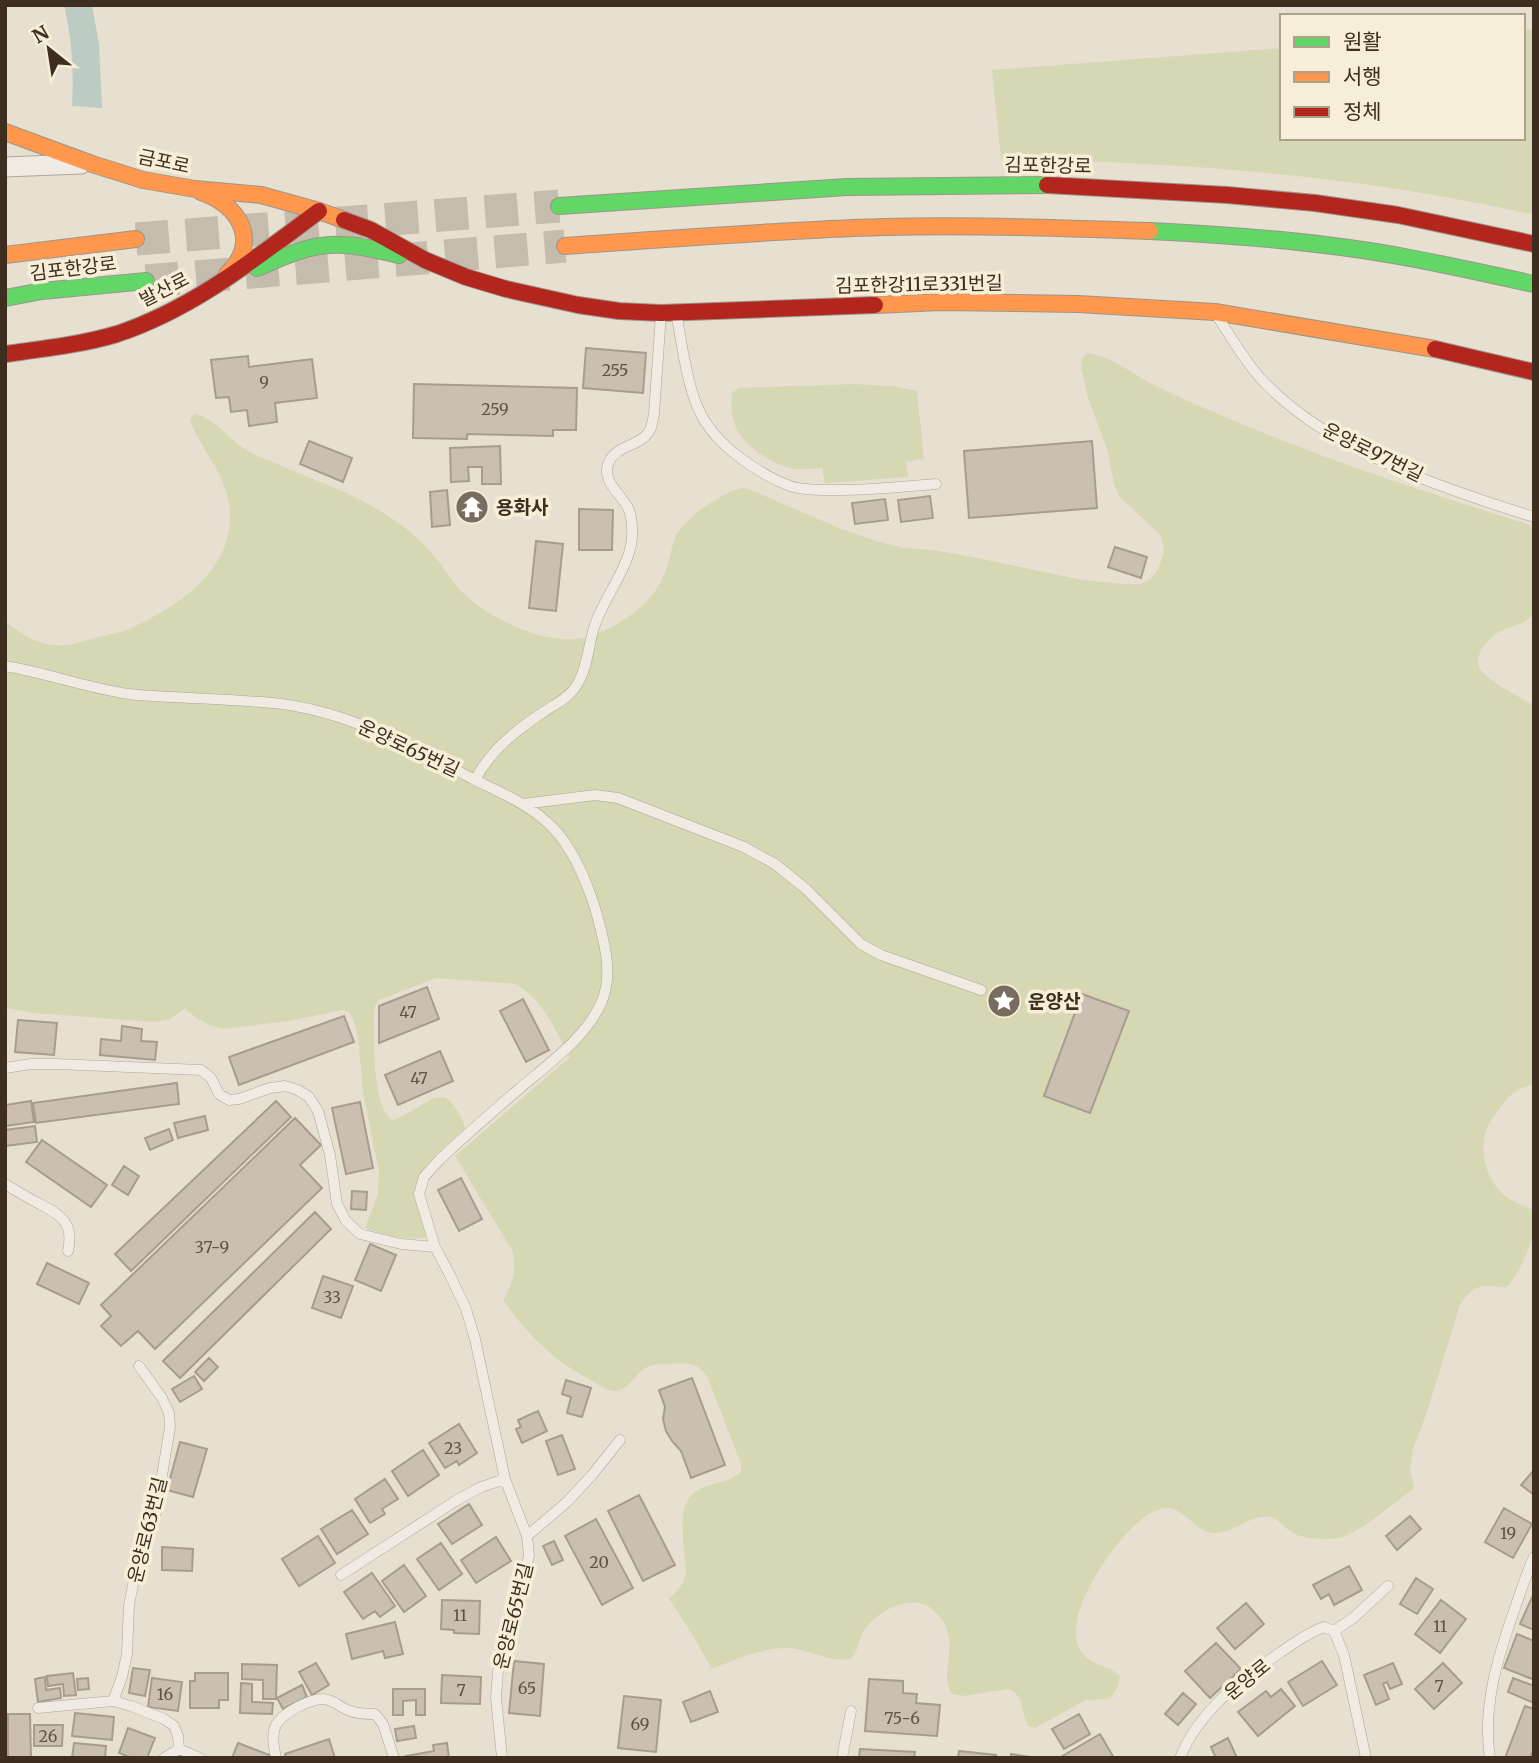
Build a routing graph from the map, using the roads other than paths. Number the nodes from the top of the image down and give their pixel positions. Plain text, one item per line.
1 (5, 132) edge
2 (92, 164) junction
3 (5, 167) edge
4 (195, 189) junction
5 (559, 206) tunnel mouth
6 (319, 211) junction
7 (136, 239) tunnel mouth
8 (1534, 244) edge
9 (565, 246) tunnel mouth
10 (5, 256) edge
11 (425, 260) junction
12 (146, 281) tunnel mouth
13 (1534, 284) edge
14 (217, 286) junction
15 (5, 298) edge
16 (1215, 312) junction
17 (669, 313) junction
18 (5, 354) edge
19 (1534, 372) edge
20 (936, 484) dead end
21 (1534, 517) edge
22 (5, 666) edge
23 (475, 780) junction
24 (523, 804) junction
25 (981, 990) dead end
26 (5, 1068) edge
27 (5, 1184) edge
28 (435, 1247) junction
29 (68, 1251) dead end
30 (139, 1366) dead end
31 (620, 1440) dead end
32 (505, 1479) junction
33 (527, 1536) junction
34 (1534, 1557) edge
35 (341, 1576) dead end
36 (1388, 1586) dead end
37 (1334, 1631) junction
38 (113, 1701) junction
39 (38, 1709) dead end
40 (852, 1711) dead end
41 (179, 1749) junction
42 (164, 1758) edge
43 (200, 1758) edge
44 (276, 1758) edge
45 (394, 1758) edge
46 (502, 1758) edge
47 (842, 1758) edge
48 (1180, 1758) edge
49 (1366, 1758) edge
50 (1490, 1758) edge

1 - 2 main road, 금포로
2 - 3 street
2 - 4 main road, 금포로
4 - 6 main road, 금포로
4 - 14 main road
5 - 8 main road, 김포한강로
6 - 11 main road, 김포한강11로331번길
6 - 14 main road, 발산로
7 - 10 main road, 김포한강로
9 - 13 main road
11 - 14 main road
11 - 17 main road, 김포한강11로331번길
12 - 15 main road, 김포한강로
14 - 18 main road, 발산로
16 - 17 main road, 김포한강11로331번길
16 - 19 main road, 김포한강11로331번길
16 - 21 lane, 운양로97번길
17 - 20 lane
17 - 23 lane, 운양로65번길
22 - 23 lane, 운양로65번길
23 - 24 lane, 운양로65번길
24 - 25 lane
24 - 28 lane, 운양로65번길
26 - 28 lane
27 - 29 lane
28 - 32 lane, 운양로65번길
30 - 38 lane, 운양로63번길
31 - 33 lane
32 - 33 lane, 운양로65번길
32 - 35 lane
33 - 46 lane, 운양로65번길
34 - 50 lane
36 - 37 lane, 운양로
37 - 48 lane, 운양로
37 - 49 lane
38 - 39 lane
38 - 41 lane
40 - 47 lane
41 - 42 lane
41 - 43 lane
44 - 45 lane

